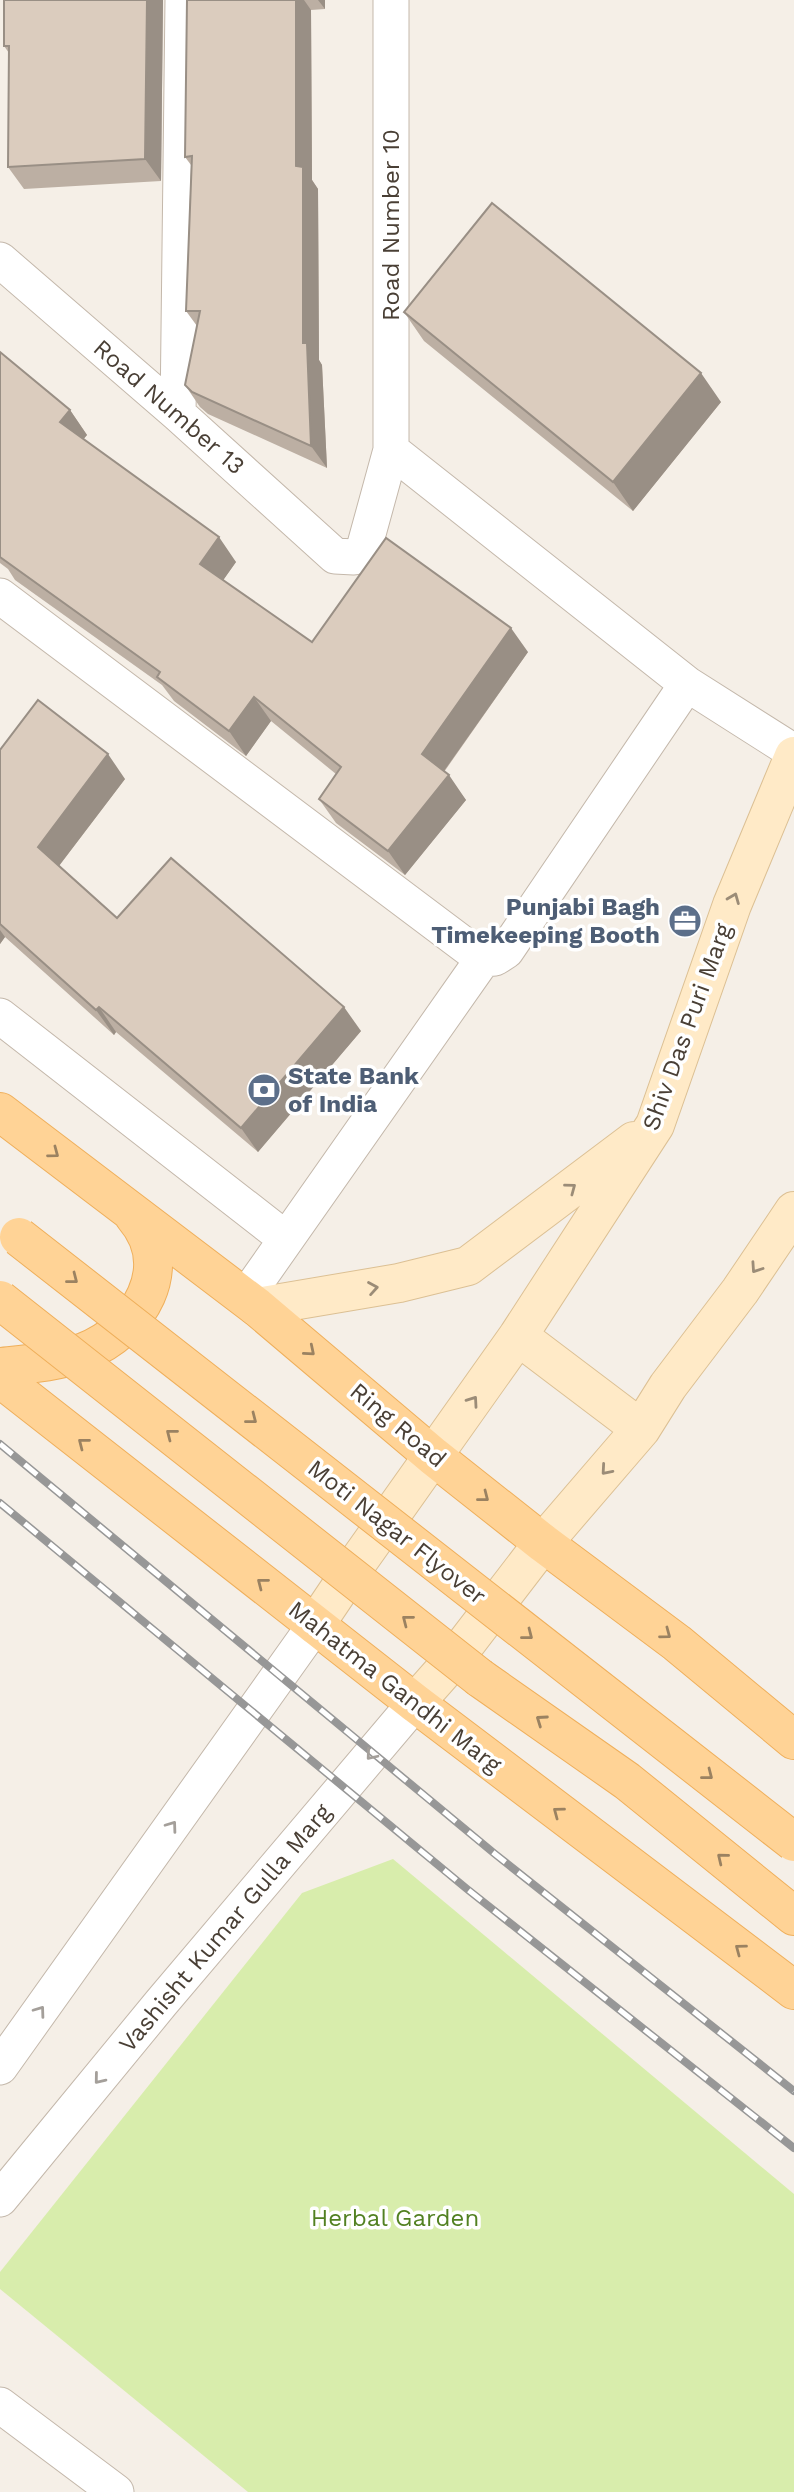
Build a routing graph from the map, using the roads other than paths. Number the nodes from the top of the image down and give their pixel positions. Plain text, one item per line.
1 (183, 0) edge
2 (391, 0) edge
3 (0, 260) edge
4 (178, 414) junction
5 (391, 450) junction
6 (335, 556) joint
7 (0, 596) edge
8 (687, 684) junction
9 (794, 754) edge
10 (483, 959) junction
11 (0, 1016) edge
12 (0, 1112) edge
13 (655, 1125) junction
14 (122, 1205) junction
15 (794, 1211) edge
16 (0, 1222) edge
17 (286, 1239) junction
18 (0, 1300) edge
19 (251, 1303) junction
20 (518, 1336) junction
21 (0, 1367) edge
22 (0, 1378) edge
23 (641, 1429) junction
24 (433, 1457) junction
25 (543, 1543) junction
26 (316, 1625) junction
27 (415, 1703) junction
28 (794, 1740) edge
29 (794, 1842) edge
30 (794, 1916) edge
31 (794, 1990) edge
32 (0, 2067) edge
33 (0, 2200) edge
34 (0, 2405) edge
35 (116, 2492) edge

1 - 4 street
2 - 5 street, Road Number 10
3 - 4 street, Road Number 13
4 - 6 street, Road Number 13
5 - 6 street, Road Number 10
5 - 8 street
7 - 10 street
8 - 9 street
8 - 10 street
13 -> 9 main road, Shiv Das Puri Marg
10 - 17 street
11 - 17 street
12 -> 14 main road, Ring Road
19 -> 13 main road
13 - 20 main road, Shiv Das Puri Marg
14 - 19 main road, Ring Road
14 - 21 main road
15 -> 23 main road
16 -> 29 main road, Moti Nagar Flyover, bridge
17 - 19 street
30 -> 18 main road, bridge
19 -> 24 main road, Ring Road
20 - 23 main road
24 -> 20 main road, Shiv Das Puri Marg
26 -> 22 main road, Mahatma Gandhi Marg
23 -> 25 main road
24 -> 25 main road, Ring Road
24 - 26 main road, Shiv Das Puri Marg
25 - 27 main road, Vashisht Kumar Gulla Marg
25 -> 28 main road, Ring Road
26 - 27 main road, Mahatma Gandhi Marg
32 -> 26 street
31 -> 27 main road, Mahatma Gandhi Marg
27 -> 33 street, Vashisht Kumar Gulla Marg
34 - 35 street

